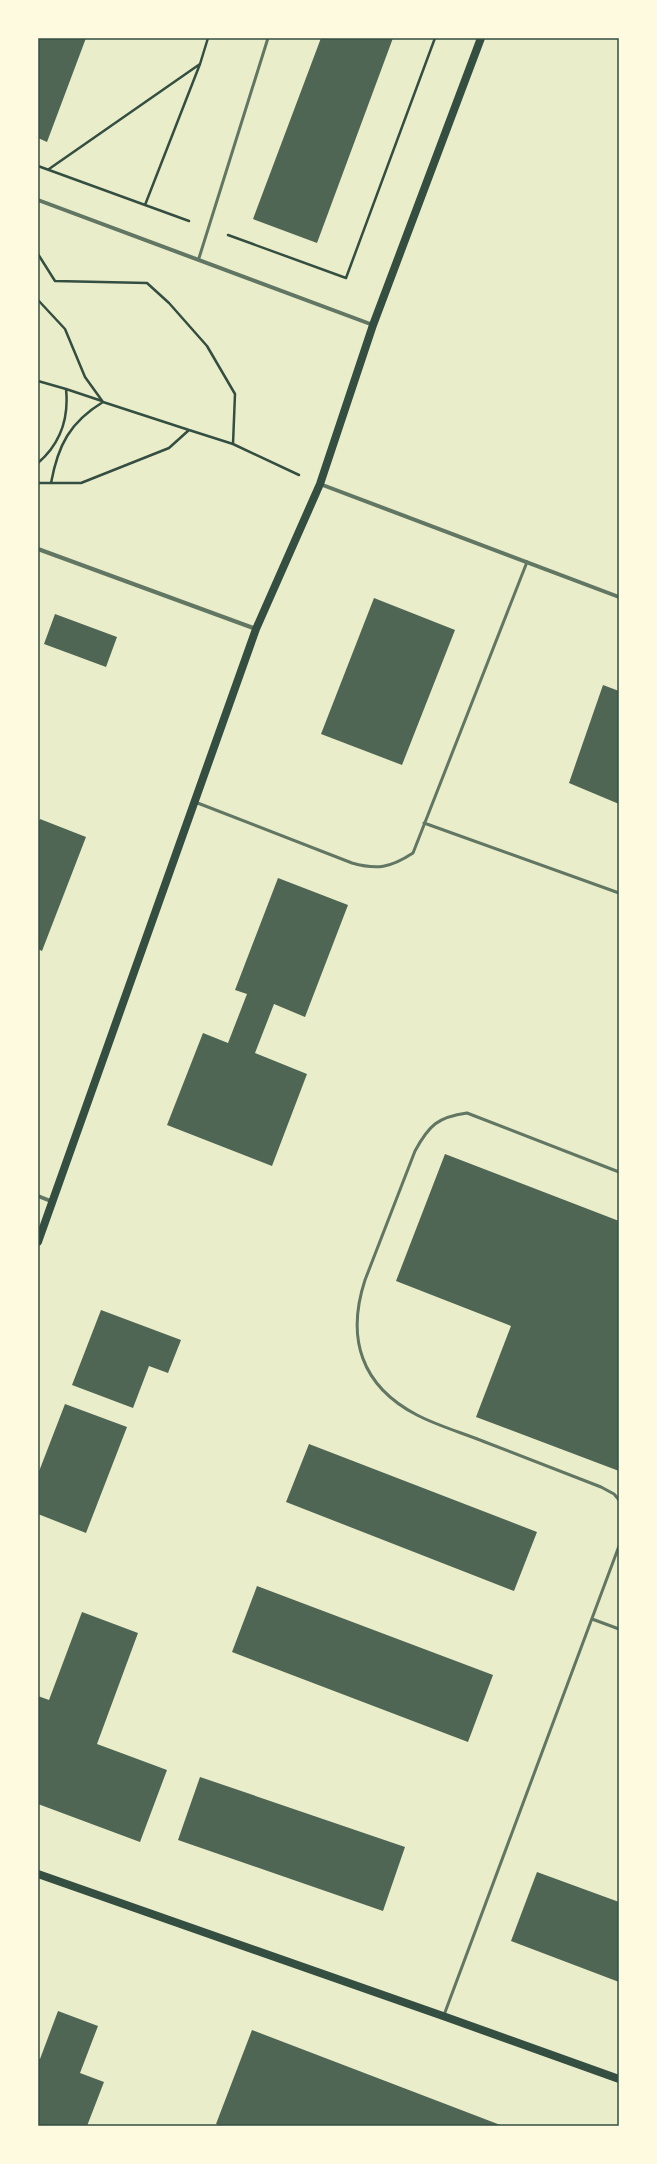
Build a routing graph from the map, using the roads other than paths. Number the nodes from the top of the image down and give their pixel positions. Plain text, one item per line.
1 (268, 38) edge
2 (480, 38) edge
3 (38, 200) edge
4 (199, 258) junction
5 (373, 325) junction
6 (320, 484) junction
7 (38, 548) edge
8 (527, 562) junction
9 (619, 596) edge
10 (256, 629) junction
11 (195, 802) junction
12 (424, 823) junction
13 (619, 893) edge
14 (619, 1172) edge
15 (38, 1196) edge
16 (53, 1202) junction
17 (38, 1242) edge
18 (619, 1500) edge
19 (619, 1546) edge
20 (592, 1619) junction
21 (619, 1629) edge
22 (38, 1874) edge
23 (443, 2016) junction
24 (619, 2079) edge

1 - 4 lane
2 - 5 main road
3 - 4 street
4 - 5 street
5 - 6 main road
6 - 8 street
6 - 10 main road
7 - 10 street
8 - 9 street
8 - 12 lane
10 - 11 main road
11 - 12 lane
11 - 16 main road
12 - 13 lane
14 - 18 lane
15 - 16 street
16 - 17 main road
19 - 20 lane
20 - 21 lane
20 - 23 lane
22 - 23 main road
23 - 24 main road

